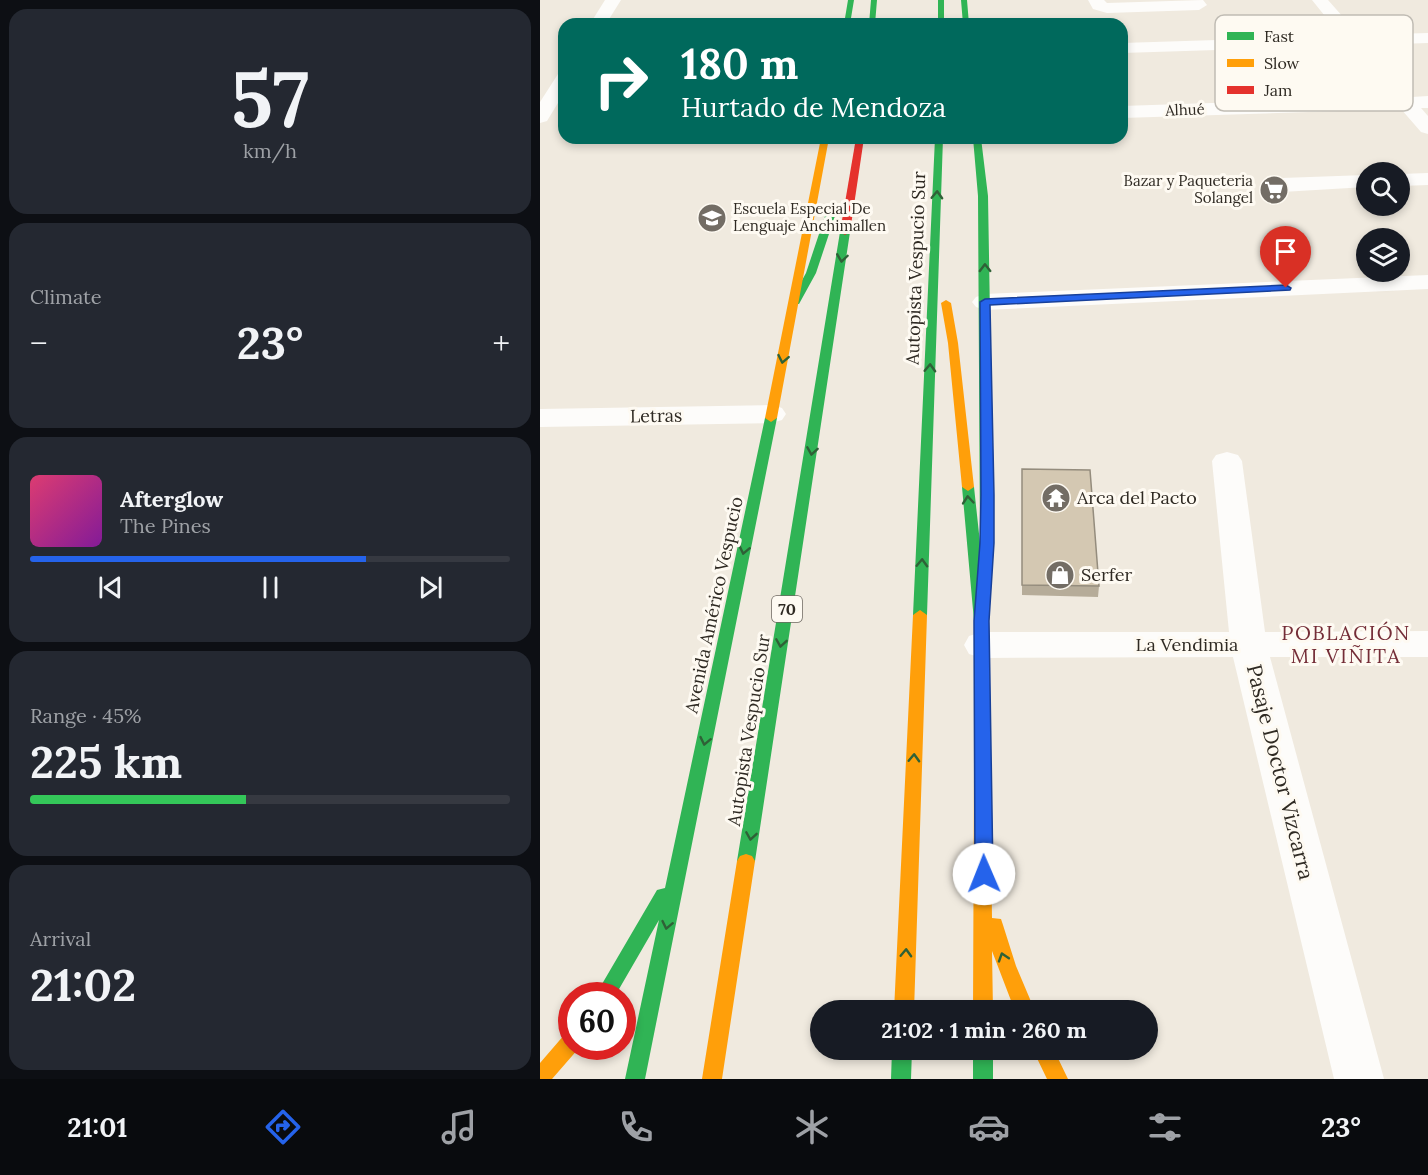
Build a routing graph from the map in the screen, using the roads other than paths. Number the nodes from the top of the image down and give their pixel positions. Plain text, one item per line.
1 (613, 0) edge
2 (851, 0) edge
3 (874, 0) edge
4 (941, 0) edge
5 (964, 0) edge
6 (1096, 0) edge
7 (1320, 0) edge
8 (1197, 3) edge
9 (1333, 15) edge
10 (602, 18) edge
11 (848, 18) edge
12 (872, 18) edge
13 (941, 18) edge
14 (966, 18) edge
15 (1215, 26) edge
16 (1413, 38) edge
17 (1428, 38) edge
18 (1215, 45) edge
19 (1128, 48) edge
20 (558, 88) edge
21 (1428, 102) edge
22 (1413, 103) edge
23 (1215, 109) edge
24 (1413, 110) edge
25 (1128, 112) edge
26 (540, 117) edge
27 (1428, 128) edge
28 (824, 144) edge
29 (857, 144) edge
30 (858, 144) edge
31 (939, 144) edge
32 (978, 144) edge
33 (1428, 179) edge
34 (1410, 180) edge
35 (1356, 182) edge
36 (1282, 185) dead end
37 (934, 253) junction
38 (1428, 282) edge
39 (795, 302) junction
40 (985, 302) junction
41 (772, 414) junction
42 (540, 418) edge
43 (1227, 461) dead end
44 (982, 633) junction
45 (1248, 644) junction
46 (1428, 644) edge
47 (679, 867) junction
48 (984, 874) junction
49 (613, 982) edge
50 (903, 1000) edge
51 (983, 1000) edge
52 (1021, 1000) edge
53 (558, 1057) edge
54 (902, 1060) edge
55 (983, 1060) edge
56 (1048, 1060) edge
57 (540, 1078) edge
58 (635, 1079) edge
59 (712, 1079) edge
60 (901, 1079) edge
61 (983, 1079) edge
62 (1058, 1079) edge
63 (1359, 1079) edge

1 - 10 street
2 - 11 main road
3 - 12 main road
4 - 13 main road
5 - 14 main road
6 - 8 street
7 - 9 street
8 - 15 street
16 - 17 street
18 - 19 street
20 - 26 street
21 - 22 street, Alhué
23 - 25 street, Alhué
24 - 27 street
28 - 39 main road, Avenida Américo Vespucio
29 - 39 main road
30 -> 59 main road, Autopista Vespucio Sur / 70
37 -> 31 main road, Autopista Vespucio Sur
40 -> 32 main road
33 - 34 street
35 - 36 street
44 -> 37 main road
50 -> 37 main road, Autopista Vespucio Sur
38 - 40 street
39 -> 41 main road, Avenida Américo Vespucio
40 - 44 main road
41 - 42 street, Letras
41 -> 47 main road, Avenida Américo Vespucio
43 - 45 street, Pasaje Doctor Vizcarra
44 - 45 street, La Vendimia
44 - 48 main road
45 - 46 street, La Vendimia
45 - 63 street, Pasaje Doctor Vizcarra
47 - 49 main road
47 -> 58 main road, Avenida Américo Vespucio
48 - 51 main road
52 -> 48 main road
53 - 57 main road
54 - 60 main road
55 - 61 main road
56 - 62 main road

